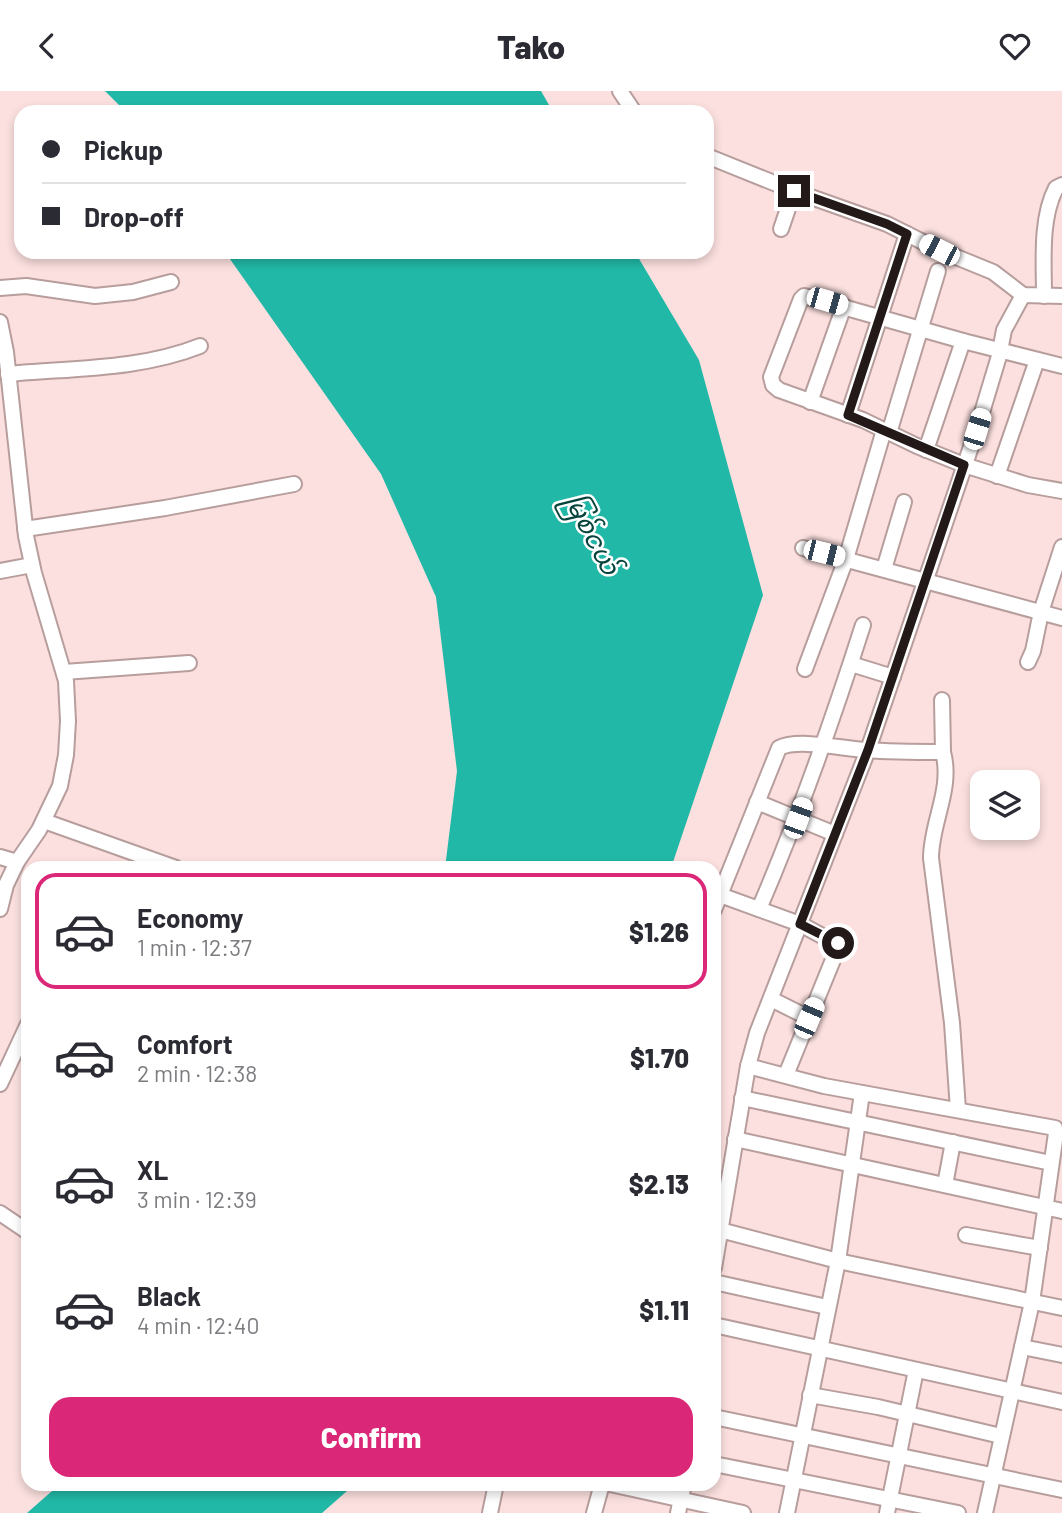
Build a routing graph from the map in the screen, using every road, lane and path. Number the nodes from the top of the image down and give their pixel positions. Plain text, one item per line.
1 (714, 159) edge
2 (1062, 185) edge
3 (794, 191) junction
4 (781, 229) dead end
5 (907, 234) junction
6 (938, 271) dead end
7 (171, 282) dead end
8 (0, 288) edge
9 (1023, 295) junction
10 (1044, 296) junction
11 (1062, 296) edge
12 (844, 306) junction
13 (879, 317) junction
14 (0, 322) edge
15 (922, 330) junction
16 (963, 341) junction
17 (200, 347) dead end
18 (1000, 351) junction
19 (3, 352) edge
20 (1037, 360) junction
21 (1062, 366) edge
22 (9, 374) junction
23 (810, 402) junction
24 (848, 415) junction
25 (886, 432) junction
26 (926, 450) junction
27 (964, 465) junction
28 (997, 476) junction
29 (294, 484) dead end
30 (1062, 491) edge
31 (904, 502) dead end
32 (25, 529) junction
33 (1062, 547) edge
34 (803, 548) dead end
35 (846, 559) junction
36 (32, 565) junction
37 (884, 569) junction
38 (0, 571) edge
39 (926, 580) junction
40 (1041, 612) junction
41 (1062, 618) edge
42 (863, 625) dead end
43 (1028, 662) dead end
44 (189, 663) dead end
45 (850, 664) junction
46 (805, 669) dead end
47 (64, 672) junction
48 (893, 677) junction
49 (942, 700) dead end
50 (824, 746) junction
51 (868, 750) junction
52 (943, 752) junction
53 (757, 802) junction
54 (798, 818) junction
55 (44, 821) junction
56 (835, 834) junction
57 (0, 857) edge
58 (156, 861) edge
59 (17, 862) junction
60 (721, 892) edge
61 (721, 895) edge
62 (0, 909) edge
63 (759, 909) junction
64 (800, 924) junction
65 (771, 999) junction
66 (809, 1018) junction
67 (21, 1039) edge
68 (748, 1066) junction
69 (786, 1076) junction
70 (0, 1084) edge
71 (862, 1093) junction
72 (743, 1098) junction
73 (958, 1110) junction
74 (859, 1123) junction
75 (1058, 1126) edge
76 (735, 1139) junction
77 (953, 1142) junction
78 (1051, 1163) junction
79 (853, 1165) junction
80 (945, 1185) junction
81 (1045, 1207) junction
82 (1062, 1211) edge
83 (0, 1213) edge
84 (721, 1224) edge
85 (21, 1227) edge
86 (721, 1230) edge
87 (966, 1235) dead end
88 (1040, 1248) junction
89 (838, 1261) junction
90 (721, 1283) edge
91 (1032, 1302) junction
92 (827, 1307) junction
93 (1062, 1308) edge
94 (721, 1327) edge
95 (1022, 1347) junction
96 (819, 1349) junction
97 (1062, 1355) edge
98 (916, 1370) junction
99 (1011, 1391) junction
100 (810, 1395) junction
101 (1062, 1402) edge
102 (907, 1414) junction
103 (721, 1418) edge
104 (803, 1435) junction
105 (1001, 1436) junction
106 (898, 1457) junction
107 (721, 1466) edge
108 (993, 1475) junction
109 (793, 1481) junction
110 (1062, 1490) edge
111 (495, 1491) edge
112 (600, 1491) edge
113 (632, 1491) edge
114 (680, 1506) edge
115 (889, 1506) edge
116 (490, 1513) edge
117 (594, 1513) edge
118 (743, 1513) edge
119 (787, 1513) edge
120 (958, 1513) edge
121 (985, 1513) edge

1 - 3 street
2 - 10 street
3 - 4 street
3 - 5 street
5 - 9 street
5 - 13 street
6 - 15 street
7 - 8 street
9 - 10 street
9 - 18 street
10 - 11 street
12 - 13 street
12 - 23 street
12 - 23 street
13 - 15 street
13 - 24 street
14 - 19 street
15 - 16 street
15 - 25 street
16 - 18 street
16 - 26 street
17 - 22 street
18 - 20 street
18 - 27 street
19 - 22 street
20 - 21 street
20 - 28 street
22 - 32 street
23 - 24 street
24 - 25 street
25 - 26 street
25 - 35 street
26 - 27 street
27 - 28 street
27 - 39 street
28 - 30 street
29 - 32 street
31 - 37 street
32 - 36 street
33 - 40 street
34 - 35 street
35 - 37 street
35 - 46 street
36 - 38 street
36 - 47 street
37 - 39 street
39 - 40 street
39 - 48 street
40 - 41 street
40 - 43 street
42 - 45 street
44 - 47 street
45 - 48 street
45 - 50 street
47 - 55 street
48 - 51 street
49 - 52 street
50 - 51 street
50 - 53 street
50 - 54 street
51 - 52 street
51 - 56 street
52 - 73 street
53 - 54 street
53 - 60 street
54 - 56 street
54 - 63 street
55 - 58 street
55 - 59 street
56 - 64 street
57 - 59 street
59 - 62 street
61 - 63 street
63 - 64 street
64 - 65 street
64 - 66 street
65 - 66 street
65 - 68 street
66 - 69 street
67 - 70 street
68 - 69 street
68 - 72 street
69 - 71 street
71 - 73 street
71 - 74 street
72 - 74 street
72 - 76 street
73 - 75 street
74 - 77 street
74 - 79 street
75 - 78 street
76 - 79 street
76 - 84 street
77 - 78 street
77 - 80 street
78 - 81 street
79 - 80 street
79 - 89 street
80 - 81 street
81 - 82 street
81 - 88 street
83 - 85 street
86 - 89 street
87 - 88 street
88 - 91 street
89 - 91 street
89 - 92 street
90 - 92 street
91 - 93 street
91 - 95 street
92 - 96 street
94 - 96 street
95 - 97 street
95 - 99 street
96 - 98 street
96 - 100 street
98 - 99 street
98 - 102 street
99 - 101 street
99 - 105 street
100 - 102 street
100 - 104 street
102 - 105 street
102 - 106 street
103 - 104 street
104 - 106 street
104 - 109 street
105 - 108 street
106 - 108 street
106 - 115 street
107 - 109 street
108 - 110 street
108 - 121 street
109 - 115 street
109 - 119 street
111 - 116 street
112 - 117 street
113 - 114 street
114 - 118 street
115 - 120 street

